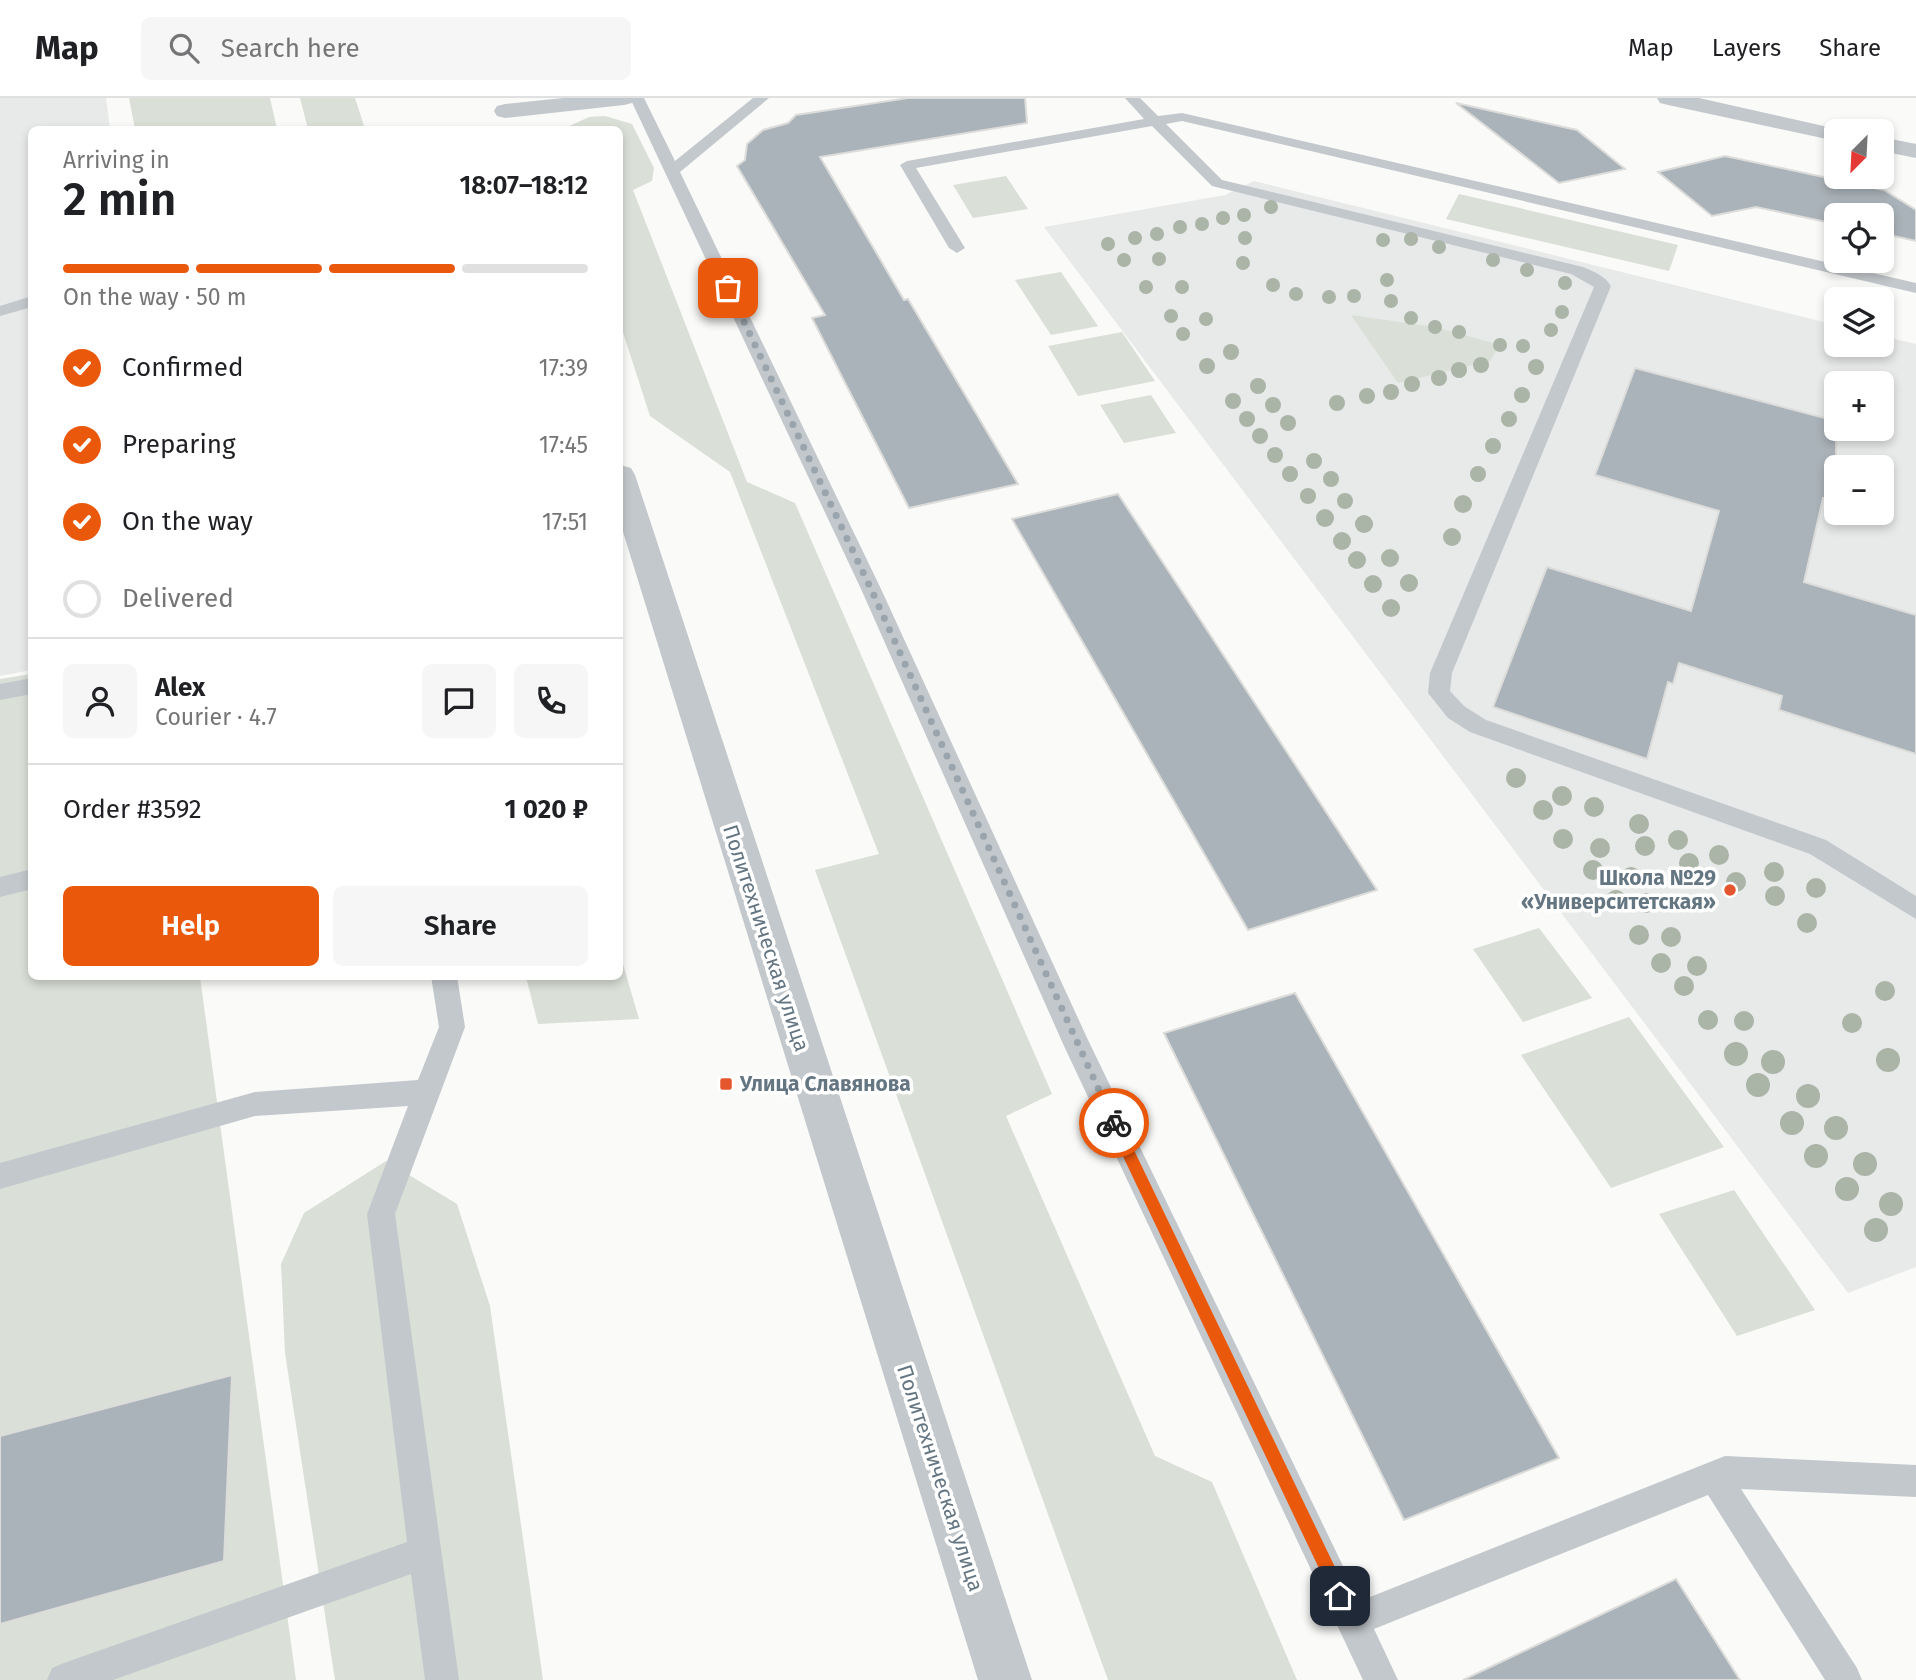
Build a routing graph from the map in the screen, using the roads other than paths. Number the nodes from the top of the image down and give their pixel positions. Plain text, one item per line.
1 (624, 98) edge
2 (637, 98) edge
3 (762, 98) edge
4 (1132, 98) edge
5 (1668, 98) edge
6 (506, 113) edge
7 (1155, 121) junction
8 (1824, 131) edge
9 (1894, 147) edge
10 (1916, 151) edge
11 (672, 171) junction
12 (957, 248) dead end
13 (1916, 288) edge
14 (28, 301) edge
15 (0, 311) edge
16 (623, 484) edge
17 (28, 687) edge
18 (0, 692) edge
19 (28, 880) edge
20 (0, 887) edge
21 (1916, 909) edge
22 (445, 980) edge
23 (428, 1092) junction
24 (0, 1176) edge
25 (1714, 1476) junction
26 (1916, 1481) edge
27 (425, 1552) junction
28 (1352, 1621) junction
29 (64, 1680) edge
30 (442, 1680) edge
31 (1005, 1680) edge
32 (1381, 1680) edge
33 (1845, 1680) edge

1 - 6 street
2 - 11 lane
3 - 11 lane
4 - 7 lane
5 - 8 street
7 - 12 lane
7 - 13 lane
7 - 21 lane
9 - 10 street
11 - 28 lane
14 - 15 lane
16 - 31 street, Политехническая улица
17 - 18 lane
19 - 20 lane
22 - 23 lane
23 - 24 lane
23 - 27 lane
25 - 26 lane
25 - 28 lane
25 - 33 lane
27 - 29 lane
27 - 30 lane
28 - 32 lane

